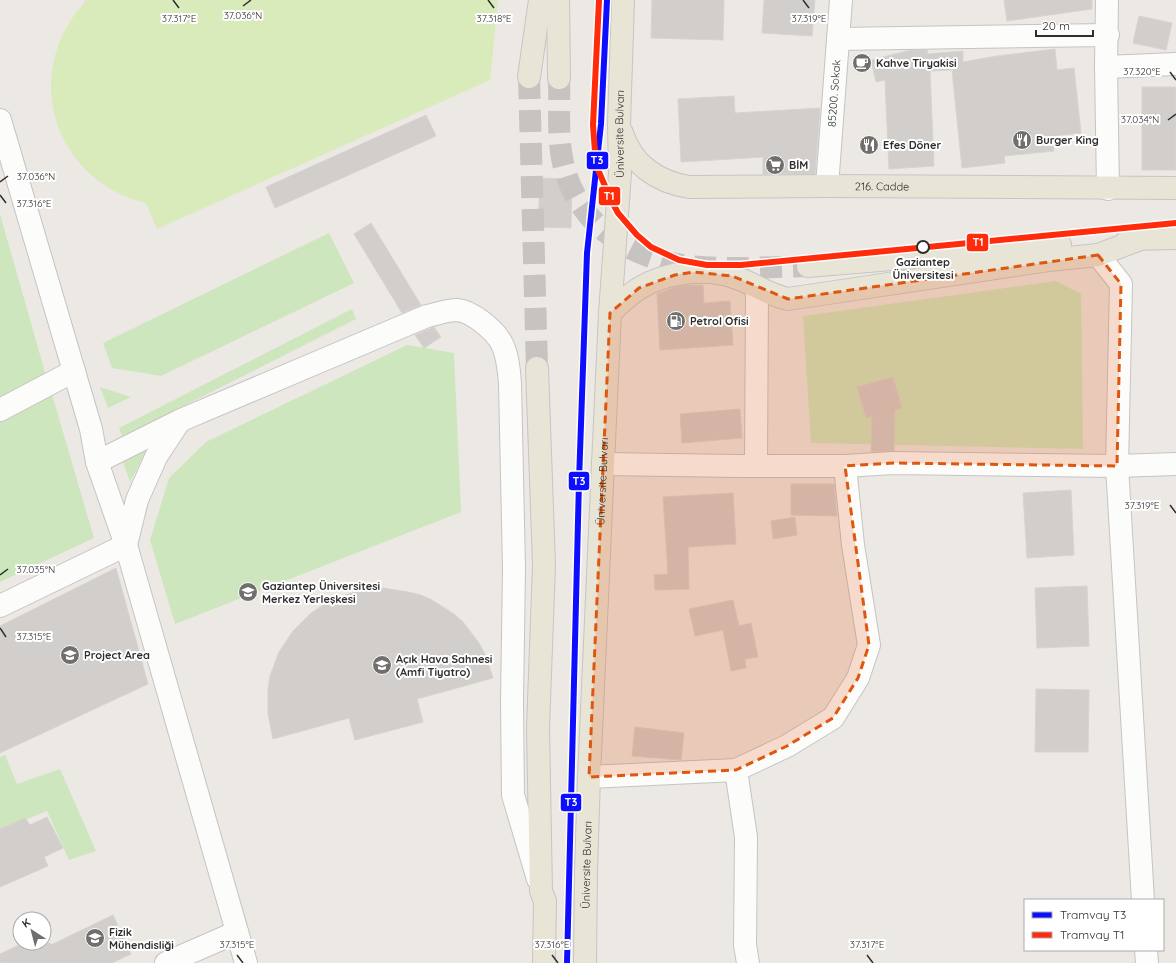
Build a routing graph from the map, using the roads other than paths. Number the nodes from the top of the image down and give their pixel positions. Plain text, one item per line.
1 (540, 0) edge
2 (558, 0) edge
3 (623, 0) edge
4 (841, 0) edge
5 (1107, 0) edge
6 (1108, 35) junction
7 (838, 39) junction
8 (1176, 64) edge
9 (1106, 67) junction
10 (529, 77) tunnel mouth
11 (559, 78) tunnel mouth
12 (619, 124) junction
13 (2, 132) edge
14 (827, 186) junction
15 (1108, 188) junction
16 (1176, 188) edge
17 (1143, 238) junction
18 (1176, 238) edge
19 (1098, 255) junction
20 (808, 266) tunnel mouth
21 (758, 287) junction
22 (610, 313) junction
23 (538, 368) tunnel mouth
24 (74, 371) junction
25 (0, 410) edge
26 (179, 421) junction
27 (97, 462) junction
28 (603, 464) junction
29 (1176, 464) edge
30 (756, 466) junction
31 (845, 466) junction
32 (1117, 466) junction
33 (126, 545) junction
34 (0, 606) edge
35 (736, 770) junction
36 (589, 777) junction
37 (541, 891) junction
38 (1143, 899) edge
39 (237, 932) junction
40 (1146, 951) edge
41 (166, 963) edge
42 (246, 963) edge
43 (544, 963) edge
44 (585, 963) edge
45 (748, 963) edge
46 (1146, 963) edge

1 - 10 main road
2 - 11 main road
3 - 12 main road, Üniversite Bulvarı
4 - 7 street, 85200. Sokak
5 - 6 street
6 - 7 street
6 - 9 street
7 - 14 street, 85200. Sokak
8 - 9 street
9 - 15 street
12 - 14 main road, 216. Cadde
12 - 22 main road, Üniversite Bulvarı
13 - 24 street
14 - 15 main road, 216. Cadde
15 - 16 main road, 216. Cadde
17 - 18 main road
17 - 19 main road
17 - 20 main road
19 - 21 main road
19 - 32 street
21 - 22 main road
21 - 30 street
22 - 28 main road, Üniversite Bulvarı
23 - 37 main road
24 - 25 street
24 - 27 street
26 - 27 street
26 - 33 street
26 - 37 street
27 - 33 street
28 - 30 street
28 - 36 main road, Üniversite Bulvarı
29 - 32 street
30 - 31 street
31 - 32 street
31 - 35 street
32 - 38 street
33 - 34 street
33 - 39 street
35 - 36 street
35 - 45 street
36 - 44 main road, Üniversite Bulvarı
37 - 43 main road
39 - 41 street
39 - 42 street
40 - 46 street

